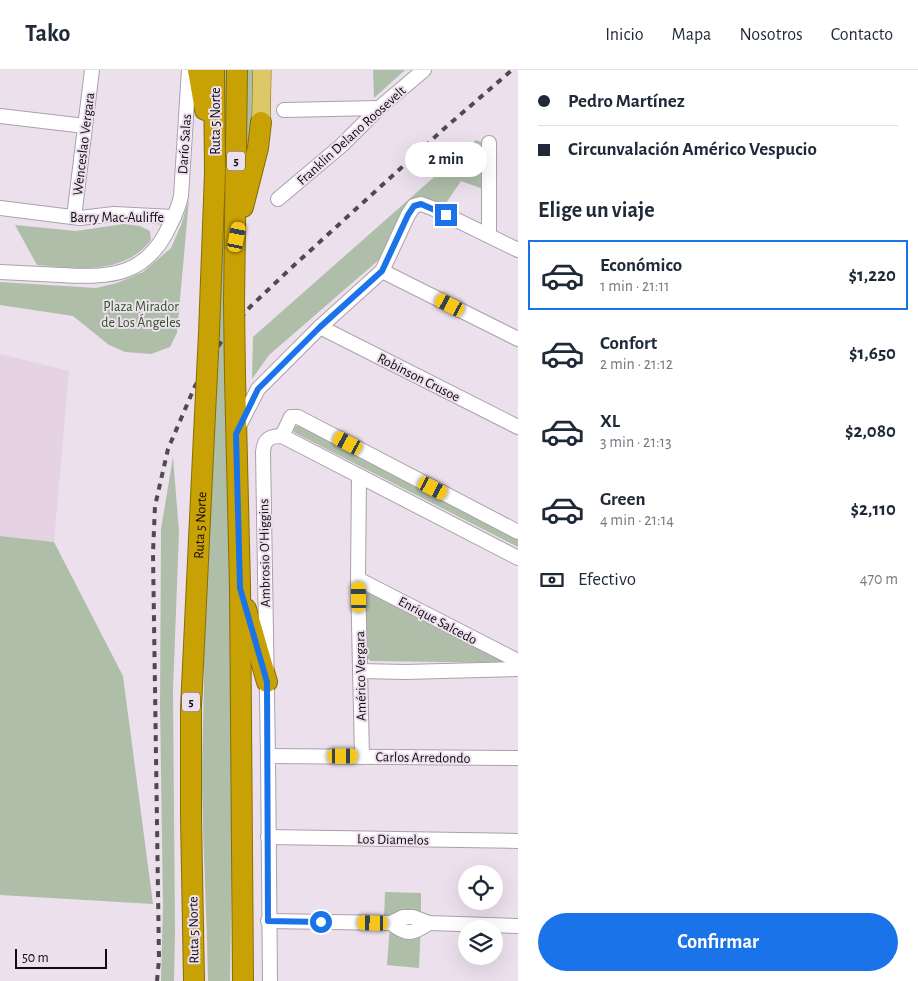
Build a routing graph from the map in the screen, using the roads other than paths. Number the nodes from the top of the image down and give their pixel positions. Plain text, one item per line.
1 (92, 70) edge
2 (189, 70) edge
3 (198, 70) edge
4 (214, 70) edge
5 (237, 70) edge
6 (262, 70) edge
7 (424, 70) edge
8 (379, 108) junction
9 (284, 110) dead end
10 (0, 116) edge
11 (261, 122) joint
12 (85, 126) junction
13 (489, 142) dead end
14 (214, 173) junction
15 (278, 199) dead end
16 (0, 208) edge
17 (174, 217) junction
18 (74, 218) junction
19 (489, 235) junction
20 (518, 250) edge
21 (234, 253) junction
22 (382, 271) junction
23 (0, 272) edge
24 (320, 327) junction
25 (518, 338) edge
26 (235, 382) junction
27 (258, 389) junction
28 (518, 427) edge
29 (236, 434) junction
30 (282, 436) junction
31 (359, 476) junction
32 (518, 532) edge
33 (518, 558) edge
34 (358, 579) junction
35 (240, 588) junction
36 (518, 661) edge
37 (518, 669) edge
38 (360, 671) junction
39 (267, 682) junction
40 (268, 756) junction
41 (362, 756) junction
42 (518, 758) edge
43 (268, 837) junction
44 (518, 841) edge
45 (268, 921) junction
46 (518, 926) edge
47 (194, 981) edge
48 (243, 981) edge
49 (270, 981) edge

1 - 12 street, Wenceslao Vergara
2 - 17 street, Darío Salas
3 - 14 highway
4 - 14 highway, Ruta 5 Norte / 5
5 - 21 highway, Ruta 5 Norte / 5
6 - 11 main road
7 - 8 street, Franklin Delano Roosevelt
8 - 9 street
8 - 15 street, Franklin Delano Roosevelt
10 - 12 street
11 - 21 highway
12 - 18 street, Wenceslao Vergara
13 - 19 street
14 - 47 highway, Ruta 5 Norte / 5, bridge
16 - 18 street, Barry Mac-Auliffe
17 - 18 street, Barry Mac-Auliffe
17 - 23 street, Darío Salas
19 - 20 street
19 - 22 street
21 - 26 highway, Ruta 5 Norte / 5, bridge
22 - 24 street
22 - 25 street
24 - 27 street
24 - 28 street, Robinson Crusoe
26 - 27 street
26 - 29 highway, Ruta 5 Norte / 5
27 - 29 street
29 - 35 highway, Ruta 5 Norte / 5
30 - 31 street
30 - 32 street, Ambrosio O'Higgins
30 - 39 street, Ambrosio O'Higgins
31 - 33 street
31 - 34 street, Américo Vergara
34 - 36 street, Enrique Salcedo
34 - 38 street, Américo Vergara
35 - 39 highway
35 - 48 highway, Ruta 5 Norte / 5
37 - 38 street
38 - 41 street, Américo Vergara
39 - 40 street, Ambrosio O'Higgins
40 - 41 street, Carlos Arredondo
40 - 43 street, Ambrosio O'Higgins
41 - 42 street, Carlos Arredondo
43 - 44 street, Los Diamelos
43 - 45 street, Ambrosio O'Higgins
45 - 46 street
45 - 49 street, Ambrosio O'Higgins

